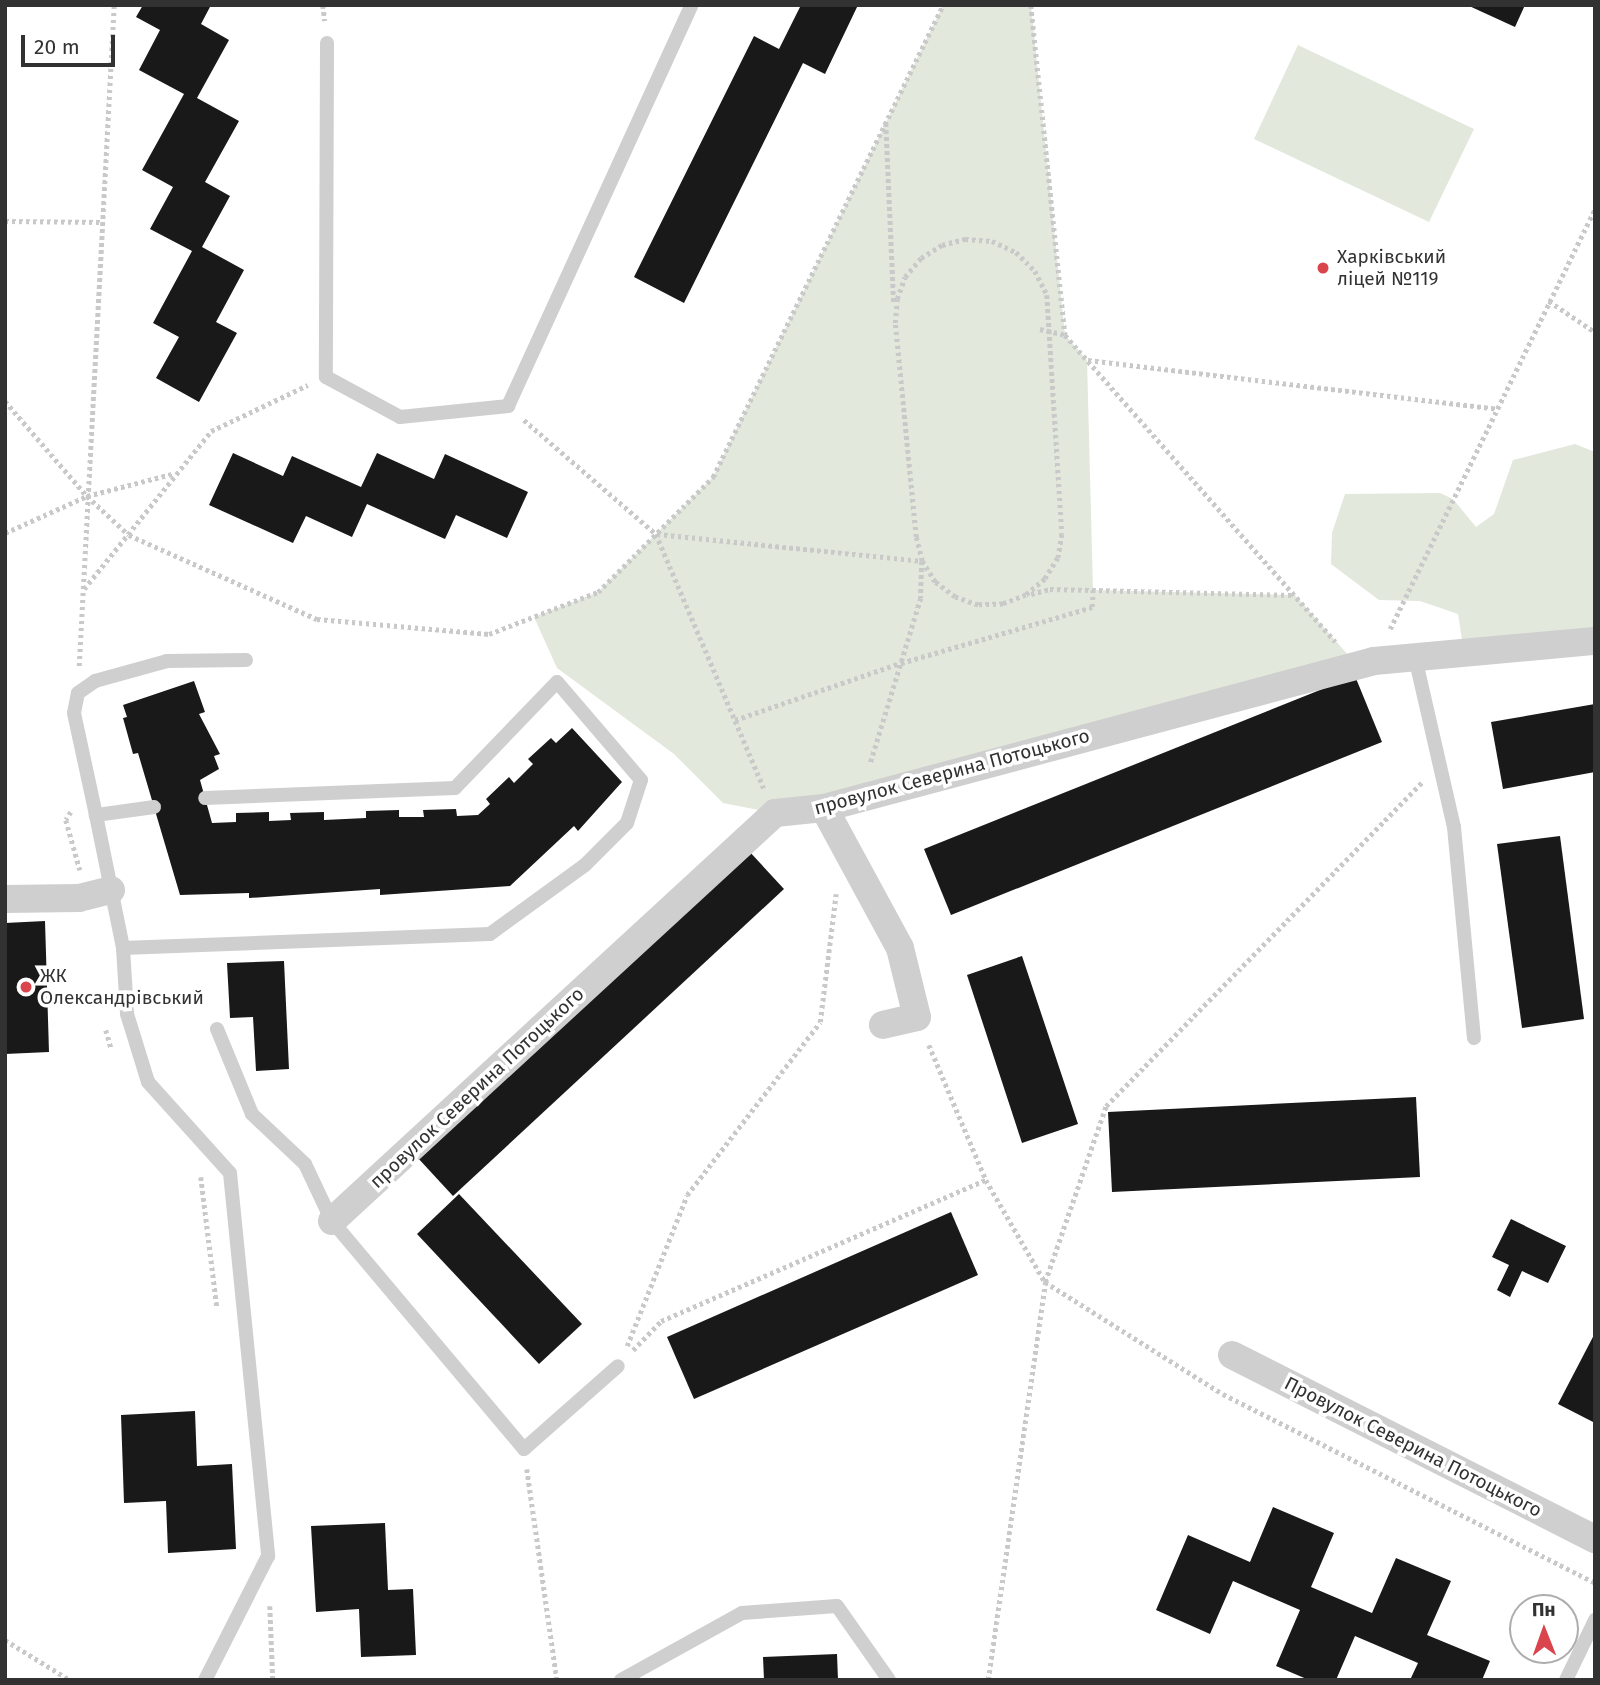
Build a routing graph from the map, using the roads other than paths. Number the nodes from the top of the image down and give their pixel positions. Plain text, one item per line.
1 (692, 5) edge
2 (327, 43) dead end
3 (1595, 640) edge
4 (1415, 657) junction
5 (246, 660) dead end
6 (205, 798) dead end
7 (154, 807) dead end
8 (824, 808) junction
9 (96, 815) junction
10 (111, 890) junction
11 (5, 899) edge
12 (123, 948) junction
13 (883, 1025) dead end
14 (217, 1029) dead end
15 (1474, 1038) dead end
16 (332, 1221) junction
17 (1232, 1355) dead end
18 (618, 1366) road end
19 (1595, 1539) edge
20 (1595, 1620) edge
21 (205, 1680) edge
22 (621, 1680) edge
23 (889, 1680) edge
24 (1566, 1680) edge

1 - 2 lane
3 - 4 street, провулок Северина Потоцького
4 - 8 street, провулок Северина Потоцького
4 - 15 lane
5 - 9 lane
6 - 12 lane
7 - 9 lane
8 - 13 street
8 - 16 street, провулок Северина Потоцького
9 - 10 lane
10 - 11 street
10 - 12 lane
12 - 21 lane
14 - 16 lane
16 - 18 lane
17 - 19 street, Провулок Северина Потоцького
20 - 24 lane
22 - 23 lane

